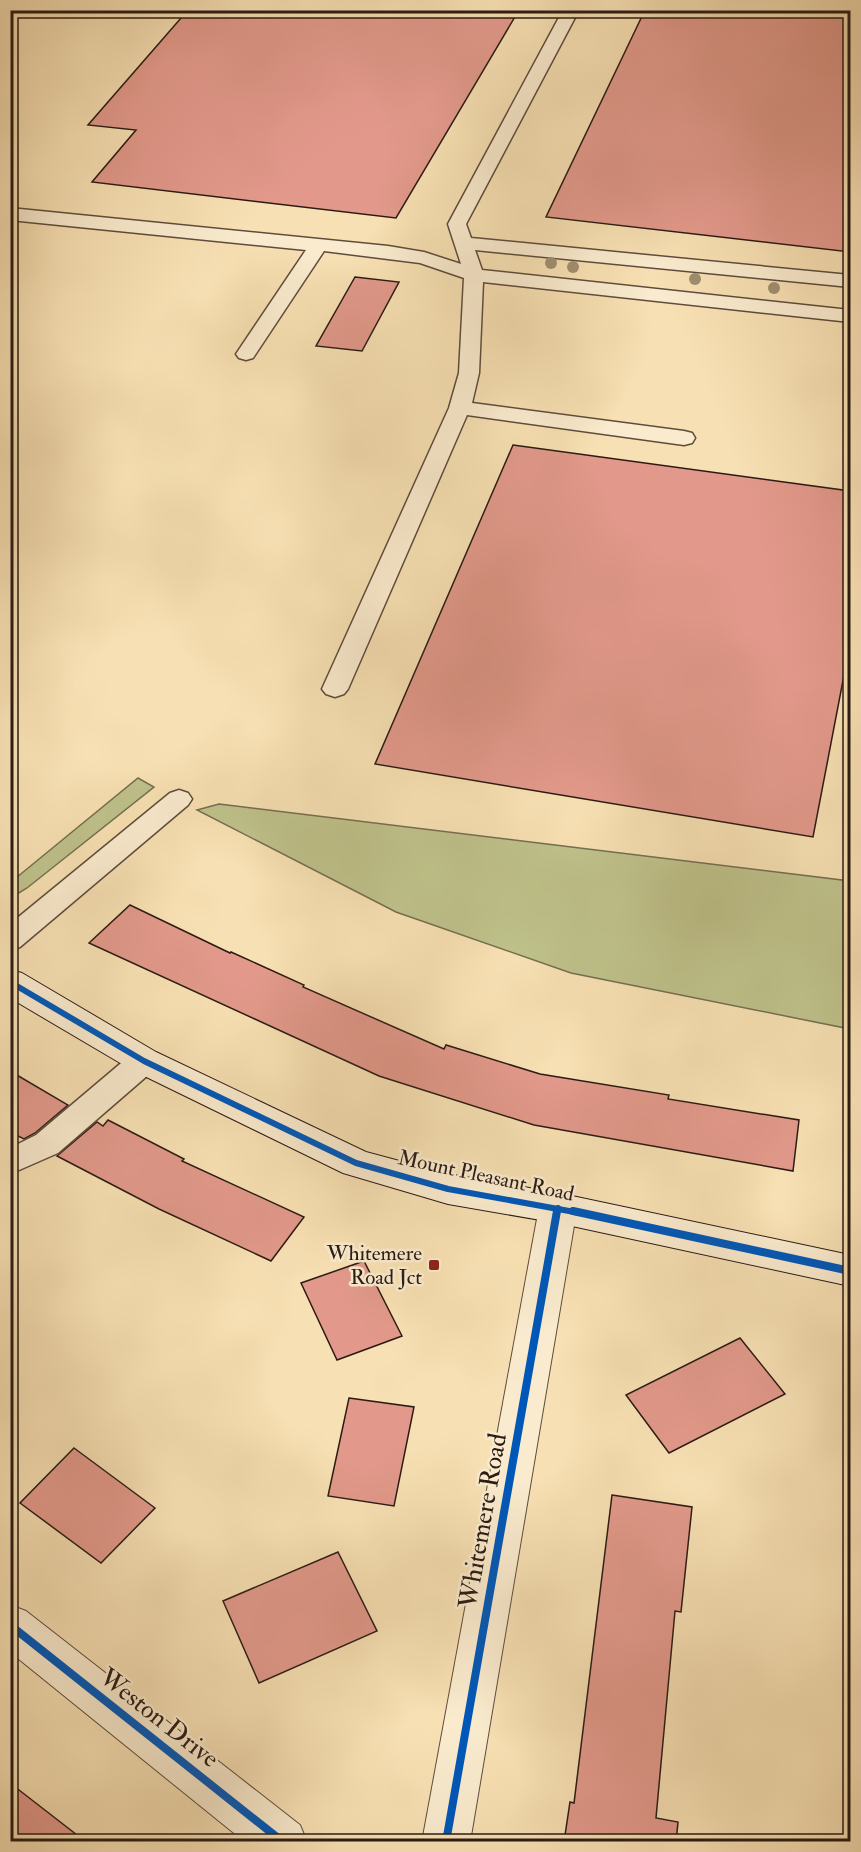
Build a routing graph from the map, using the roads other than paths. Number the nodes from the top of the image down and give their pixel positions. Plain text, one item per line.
1 (571, 10) edge
2 (10, 214) edge
3 (464, 243) junction
4 (318, 246) junction
5 (740, 270) junction
6 (474, 275) junction
7 (850, 281) edge
8 (732, 303) junction
9 (850, 316) edge
10 (246, 354) dead end
11 (460, 408) junction
12 (684, 438) dead end
13 (335, 689) dead end
14 (179, 799) dead end
15 (10, 940) edge
16 (10, 982) edge
17 (144, 1060) junction
18 (10, 1162) edge
19 (558, 1208) junction
20 (850, 1270) edge
21 (10, 1624) edge
22 (284, 1842) edge
23 (446, 1842) edge

1 - 3 lane
2 - 4 lane
3 - 5 lane
3 - 6 lane
4 - 6 lane
4 - 10 lane
5 - 7 lane
5 - 8 lane
6 - 8 lane
6 - 11 lane
8 - 9 lane
11 - 12 lane
11 - 13 lane
14 - 15 lane
16 - 17 street, Mount Pleasant Road
17 - 18 lane
17 - 19 street, Mount Pleasant Road
19 - 20 street, Mount Pleasant Road
19 - 23 street, Whitemere Road
21 - 22 street, Weston Drive

